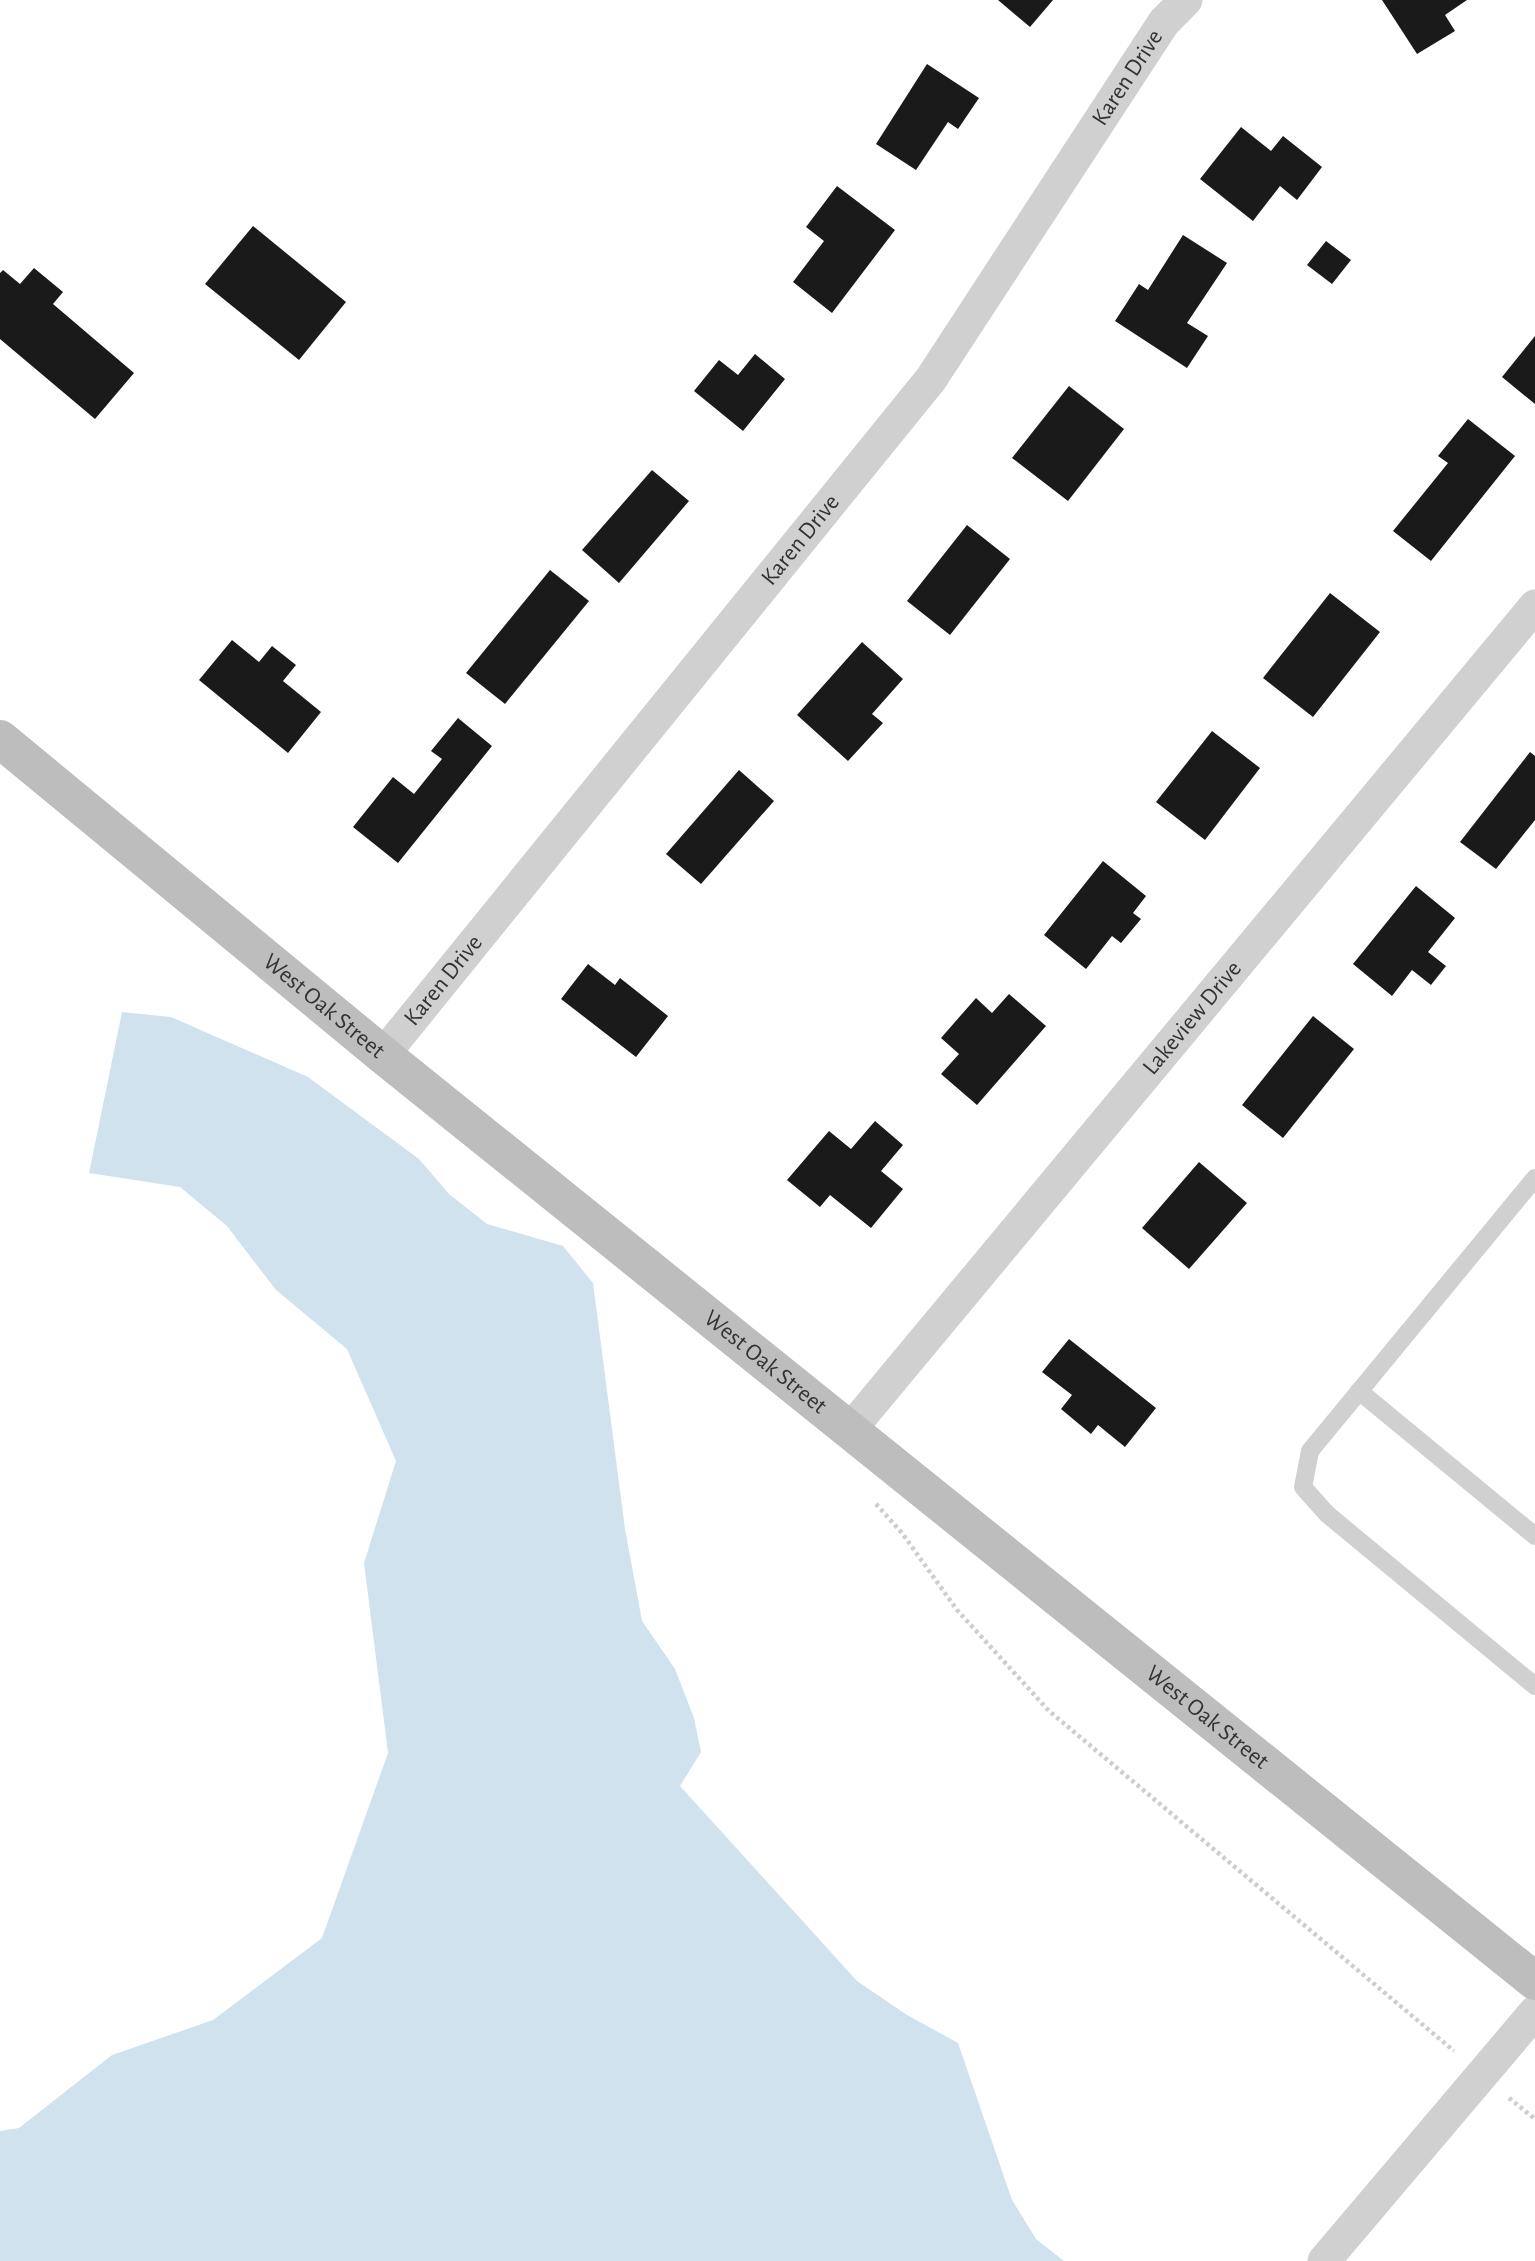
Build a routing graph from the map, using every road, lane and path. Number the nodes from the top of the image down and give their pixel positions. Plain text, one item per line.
1 (1186, 0) edge
2 (1535, 606) edge
3 (2, 745) edge
4 (383, 1055) junction
5 (1535, 1178) edge
6 (1359, 1391) junction
7 (849, 1431) junction
8 (869, 1497) dead end
9 (1535, 1536) edge
10 (1535, 1686) edge
11 (1535, 1980) edge
12 (1535, 2012) edge
13 (1450, 2047) dead end
14 (1506, 2095) dead end
15 (1535, 2119) edge
16 (1324, 2261) edge

1 - 4 street, Karen Drive
2 - 7 street, Lakeview Drive
3 - 4 main road, West Oak Street
4 - 7 main road, West Oak Street
5 - 6 lane
6 - 9 lane
6 - 10 lane
7 - 11 main road, West Oak Street
8 - 13 path
12 - 16 street
14 - 15 path

